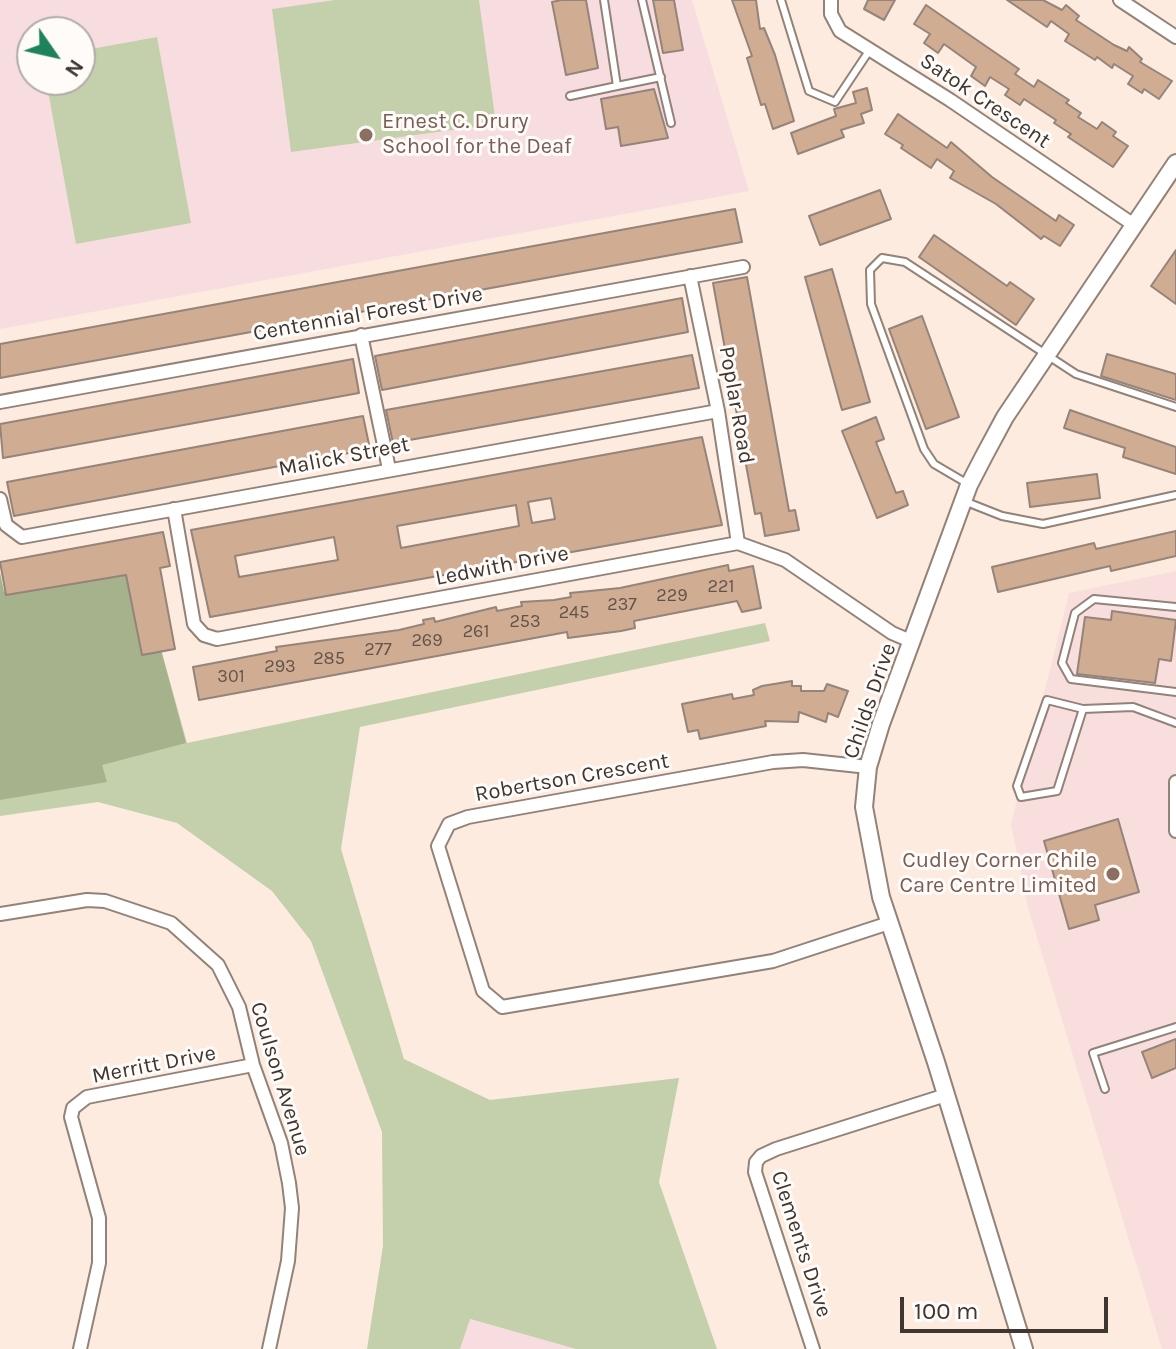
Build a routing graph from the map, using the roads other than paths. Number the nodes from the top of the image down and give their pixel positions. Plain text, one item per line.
1 (604, 0) edge
2 (642, 0) edge
3 (781, 0) edge
4 (831, 0) edge
5 (1120, 0) edge
6 (1176, 37) edge
7 (870, 50) junction
8 (661, 77) junction
9 (617, 86) junction
10 (570, 96) dead end
11 (671, 123) dead end
12 (1176, 163) edge
13 (1134, 225) junction
14 (743, 267) dead end
15 (690, 276) junction
16 (361, 335) junction
17 (1047, 357) junction
18 (0, 402) edge
19 (1176, 407) edge
20 (718, 411) junction
21 (389, 469) junction
22 (967, 493) junction
23 (1176, 495) edge
24 (0, 499) edge
25 (174, 509) junction
26 (738, 543) junction
27 (1176, 607) edge
28 (913, 642) junction
29 (1176, 692) edge
30 (1083, 709) junction
31 (1176, 723) edge
32 (868, 767) junction
33 (1176, 782) edge
34 (1176, 831) edge
35 (0, 914) edge
36 (889, 923) junction
37 (1176, 1027) edge
38 (253, 1065) junction
39 (1105, 1089) dead end
40 (946, 1095) junction
41 (80, 1349) edge
42 (269, 1349) edge
43 (813, 1349) edge
44 (1024, 1349) edge

1 - 9 lane
2 - 8 lane
3 - 7 lane
4 - 7 street, Satok Crescent
5 - 6 street
7 - 13 street, Satok Crescent
8 - 9 lane
8 - 11 lane
9 - 10 lane
12 - 13 street, Childs Drive
13 - 17 street, Childs Drive
14 - 15 street, Centennial Forest Drive
15 - 16 street, Centennial Forest Drive
15 - 20 street, Poplar Road
16 - 18 street, Centennial Forest Drive
16 - 21 street
17 - 19 lane
17 - 22 street, Childs Drive
17 - 22 lane
20 - 21 street, Malick Street
20 - 26 street, Poplar Road
21 - 25 street, Malick Street
22 - 23 lane
22 - 28 street, Childs Drive
24 - 25 street, Malick Street
25 - 26 street, Ledwith Drive
26 - 28 street
27 - 29 lane
28 - 32 street, Childs Drive
30 - 30 lane
30 - 31 lane
32 - 36 street, Childs Drive
32 - 36 street, Robertson Crescent
33 - 34 street
35 - 38 street, Coulson Avenue
36 - 40 street, Childs Drive
37 - 39 lane
38 - 41 street, Merritt Drive
38 - 42 street, Coulson Avenue
40 - 43 street, Clements Drive
40 - 44 street, Childs Drive

